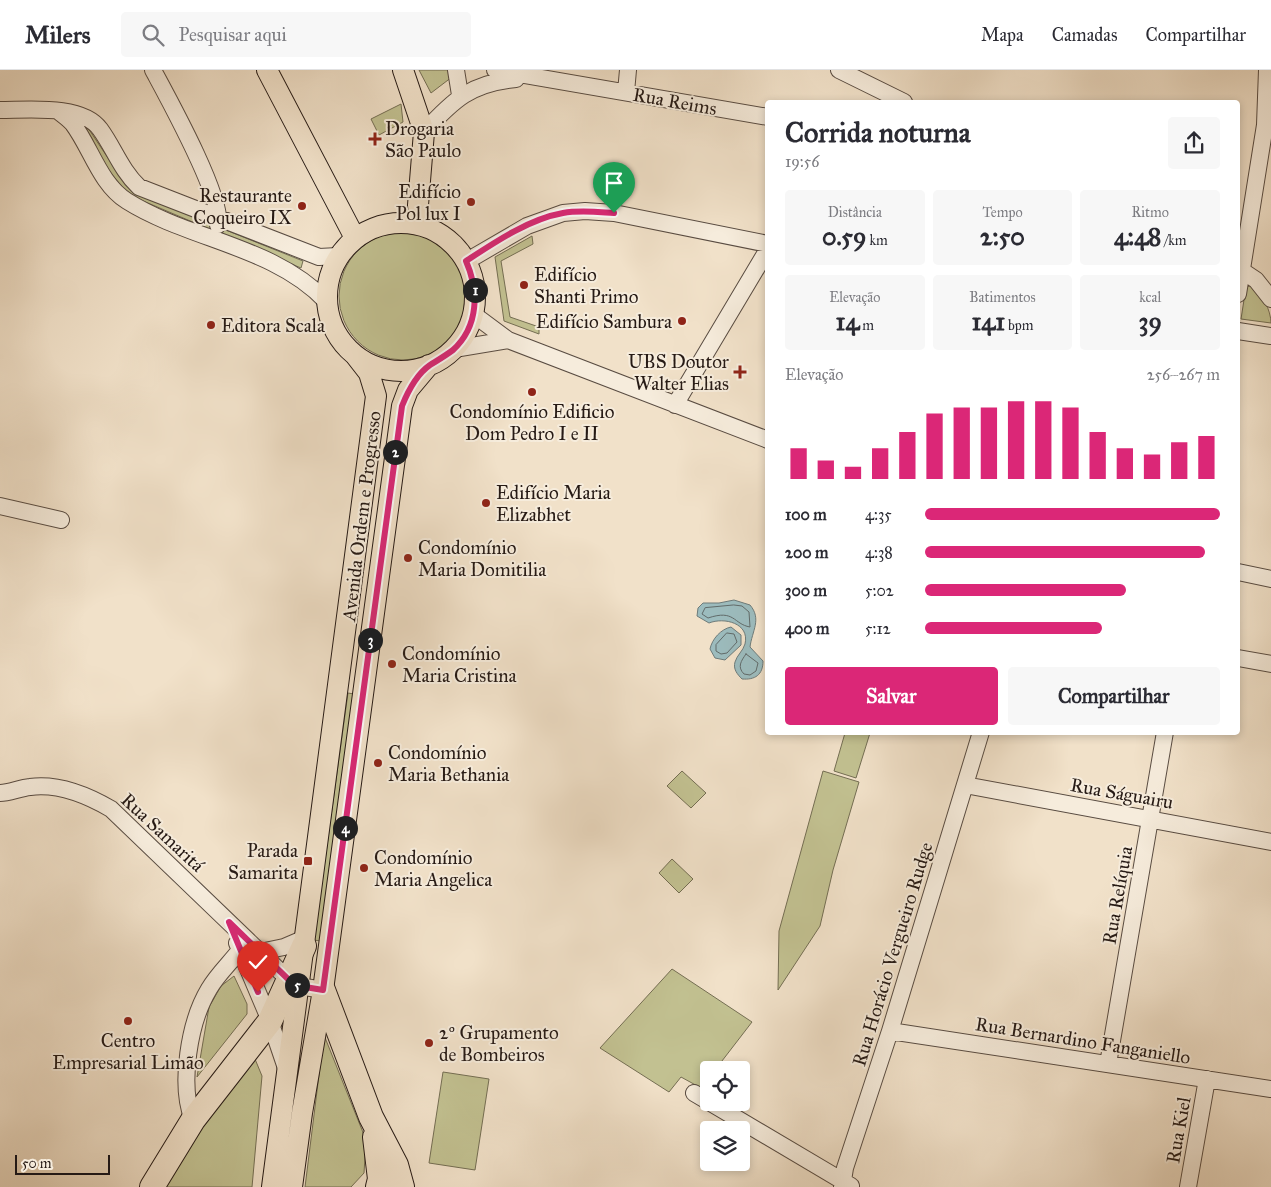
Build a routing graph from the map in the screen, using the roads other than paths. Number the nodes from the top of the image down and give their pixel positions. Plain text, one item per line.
1 (153, 70) edge
2 (267, 70) edge
3 (402, 70) edge
4 (456, 70) edge
5 (495, 70) edge
6 (628, 70) edge
7 (839, 70) edge
8 (1268, 71) edge
9 (537, 76) edge
10 (626, 92) junction
11 (460, 95) junction
12 (900, 100) edge
13 (0, 110) edge
14 (57, 110) junction
15 (765, 116) edge
16 (424, 132) junction
17 (1245, 200) edge
18 (220, 219) junction
19 (420, 225) junction
20 (355, 238) junction
21 (216, 239) junction
22 (765, 243) edge
23 (765, 254) edge
24 (338, 256) junction
25 (466, 261) junction
26 (1241, 270) junction
27 (1240, 278) edge
28 (1271, 299) edge
29 (326, 300) junction
30 (474, 314) junction
31 (1240, 331) edge
32 (1271, 336) edge
33 (508, 340) junction
34 (454, 349) junction
35 (355, 355) junction
36 (429, 365) junction
37 (675, 405) junction
38 (765, 439) edge
39 (0, 506) edge
40 (61, 520) dead end
41 (1240, 572) edge
42 (1271, 579) edge
43 (1240, 658) edge
44 (1271, 664) edge
45 (980, 735) edge
46 (1164, 735) edge
47 (965, 785) junction
48 (1, 793) edge
49 (1150, 819) junction
50 (1271, 842) edge
51 (229, 922) junction
52 (305, 942) junction
53 (240, 950) junction
54 (260, 952) junction
55 (248, 969) junction
56 (220, 974) junction
57 (294, 983) junction
58 (323, 990) junction
59 (270, 1021) junction
60 (890, 1031) junction
61 (1108, 1064) junction
62 (288, 1073) junction
63 (1207, 1079) junction
64 (1271, 1089) edge
65 (694, 1094) dead end
66 (372, 1117) junction
67 (193, 1120) junction
68 (846, 1185) edge
69 (152, 1187) edge
70 (272, 1187) edge
71 (292, 1187) edge
72 (378, 1187) edge
73 (402, 1187) edge
74 (1188, 1187) edge

1 - 18 street
2 - 20 main road
3 - 16 main road
4 - 11 street
5 - 9 street, Rua Reims
6 - 10 street
7 - 12 street
8 - 17 street
9 - 10 street, Rua Reims
9 - 11 street
10 - 15 street, Rua Reims
11 - 16 street
13 - 14 street
14 - 18 street
14 - 21 street
16 - 19 main road
17 - 26 street
18 - 21 street
18 - 24 street
19 - 20 main road
19 - 25 main road
20 - 24 main road
21 - 29 street
22 - 25 street
23 - 37 street
24 - 29 main road
25 - 30 main road
26 - 27 street
26 - 28 street
29 - 35 main road
30 - 33 street
30 - 34 main road
31 - 32 street
33 - 34 street
33 - 37 street
34 - 36 main road
35 - 36 main road
35 - 52 main road, Avenida Ordem e Progresso
36 - 58 main road, Avenida Ordem e Progresso
37 - 38 street
39 - 40 street
41 - 42 street
43 - 44 street
45 - 47 street, Rua Horácio Vergueiro Rudge
46 - 49 street, Rua Relíquia
47 - 49 street, Rua Ságuairu
47 - 60 street, Rua Horácio Vergueiro Rudge
48 - 51 street, Rua Samaritá
49 - 50 street, Rua Ságuairu
49 - 61 street, Rua Relíquia
51 - 53 street, Rua Samaritá
51 - 54 street, Rua Samaritá
52 - 54 street
52 - 57 highway
53 - 55 street, Rua Samaritá
53 - 56 street
54 - 57 street, Rua Samaritá
55 - 56 street
55 - 59 street, Rua Samaritá
56 - 67 street
57 - 58 street
57 - 59 highway
57 - 62 main road
58 - 66 highway
58 - 71 main road, Avenida Ordem e Progresso
59 - 62 street, Rua Samaritá
59 - 67 highway
60 - 61 street, Rua Bernardino Fanganiello
60 - 68 street, Rua Horácio Vergueiro Rudge
61 - 63 street, Rua Bernardino Fanganiello
62 - 70 main road
63 - 64 street, Rua Bernardino Fanganiello
63 - 74 street, Rua Kiel
65 - 68 street
66 - 72 highway
66 - 73 highway
67 - 69 highway

